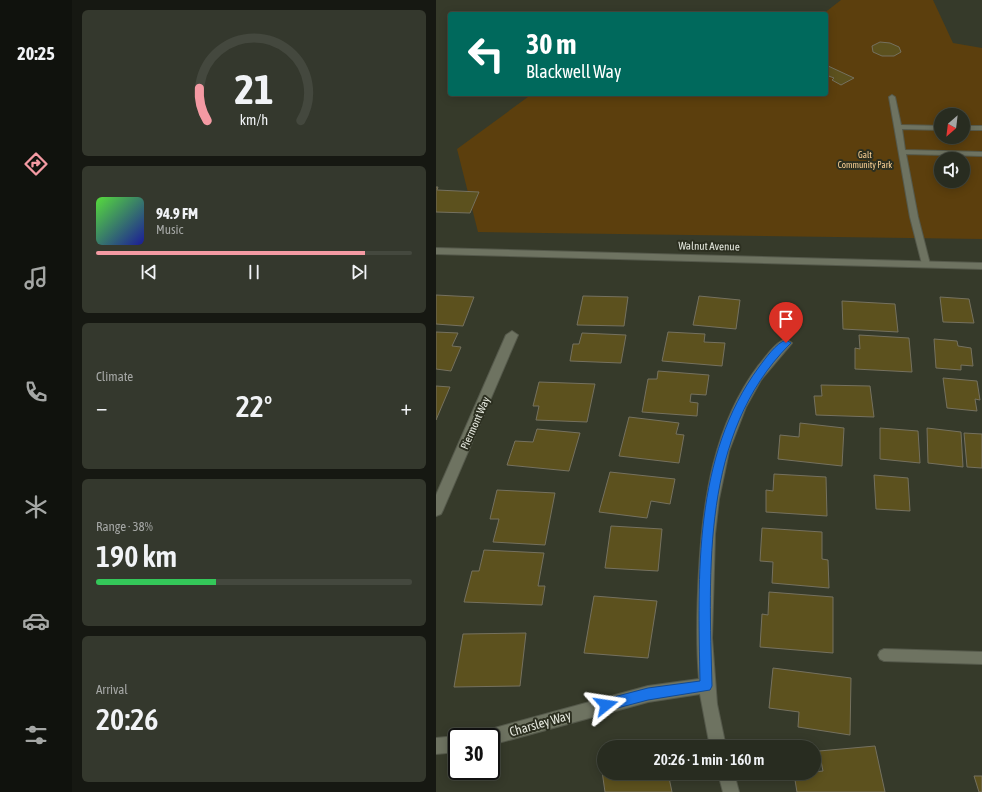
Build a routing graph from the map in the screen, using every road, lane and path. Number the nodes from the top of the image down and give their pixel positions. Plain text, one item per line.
1 (892, 97) dead end
2 (897, 127) junction
3 (934, 128) edge
4 (970, 128) edge
5 (982, 128) edge
6 (902, 152) junction
7 (982, 154) edge
8 (436, 252) edge
9 (926, 264) junction
10 (982, 266) edge
11 (512, 335) dead end
12 (786, 343) dead end
13 (436, 510) edge
14 (884, 655) dead end
15 (982, 658) edge
16 (706, 686) junction
17 (500, 735) edge
18 (717, 740) edge
19 (448, 745) edge
20 (436, 746) edge
21 (728, 780) edge
22 (731, 792) edge

1 - 2 lane
2 - 3 lane
2 - 6 lane
4 - 5 lane
6 - 7 lane
6 - 9 lane
8 - 9 street, Walnut Avenue
9 - 10 street, Walnut Avenue
11 - 13 street, Piermont Way
12 - 16 street
14 - 15 lane
16 - 17 street, Charsley Way
16 - 18 street
19 - 20 street
21 - 22 street

